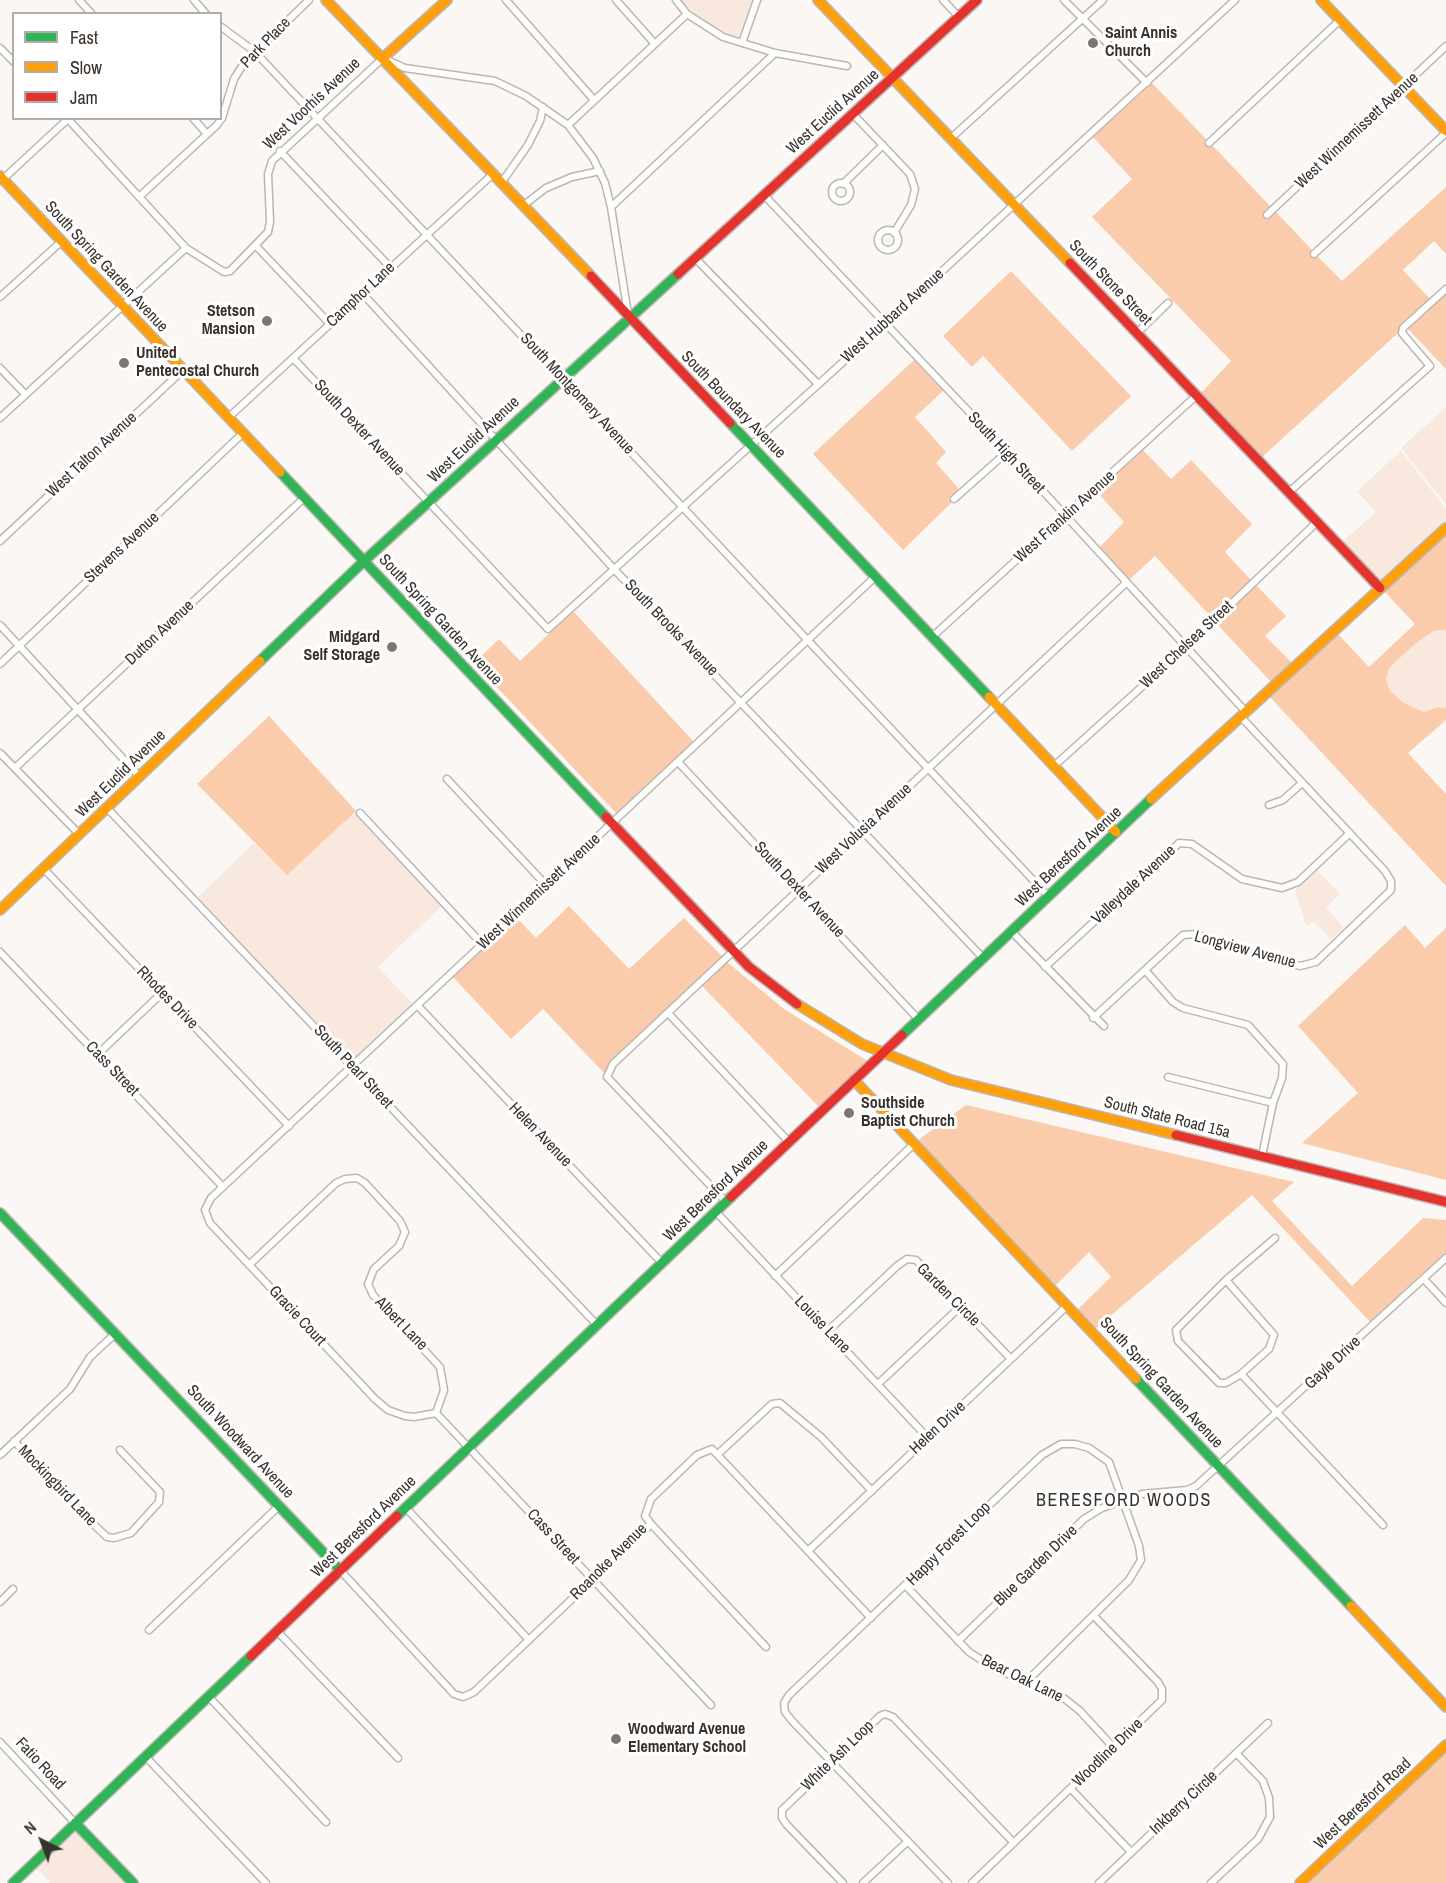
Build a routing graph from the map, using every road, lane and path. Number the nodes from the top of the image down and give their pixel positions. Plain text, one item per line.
1 (79, 0) edge
2 (194, 0) edge
3 (309, 0) edge
4 (326, 0) edge
5 (447, 0) edge
6 (506, 0) edge
7 (616, 0) edge
8 (676, 0) edge
9 (757, 0) edge
10 (818, 0) edge
11 (943, 0) edge
12 (977, 0) edge
13 (1064, 0) edge
14 (1104, 0) edge
15 (1235, 0) edge
16 (1321, 0) edge
17 (90, 12) edge
18 (204, 12) edge
19 (687, 14) junction
20 (959, 17) junction
21 (1084, 19) junction
22 (1340, 20) junction
23 (222, 27) edge
24 (742, 43) junction
25 (655, 44) junction
26 (1446, 46) edge
27 (0, 48) edge
28 (255, 52) junction
29 (775, 53) junction
30 (383, 58) junction
31 (12, 60) edge
32 (847, 66) dead end
33 (893, 77) junction
34 (1147, 82) junction
35 (1404, 86) junction
36 (594, 100) junction
37 (543, 107) junction
38 (852, 113) junction
39 (222, 118) edge
40 (317, 118) junction
41 (67, 120) edge
42 (69, 120) edge
43 (195, 120) edge
44 (220, 120) edge
45 (568, 125) junction
46 (1446, 132) edge
47 (207, 134) junction
48 (950, 139) junction
49 (1209, 143) dead end
50 (883, 145) junction
51 (280, 151) junction
52 (600, 171) junction
53 (494, 173) junction
54 (1, 179) edge
55 (502, 182) junction
56 (843, 184) dead end
57 (764, 195) junction
58 (139, 196) junction
59 (524, 205) junction
60 (1014, 205) junction
61 (611, 207) junction
62 (1267, 215) dead end
63 (894, 233) dead end
64 (428, 234) junction
65 (62, 241) junction
66 (256, 246) junction
67 (186, 248) junction
68 (1314, 254) dead end
69 (694, 258) junction
70 (391, 268) junction
71 (1446, 289) edge
72 (363, 294) junction
73 (0, 297) edge
74 (1168, 303) dead end
75 (123, 305) junction
76 (628, 317) junction
77 (330, 324) junction
78 (885, 324) junction
79 (1137, 333) junction
80 (293, 358) junction
81 (0, 368) edge
82 (184, 370) junction
83 (562, 378) junction
84 (818, 384) junction
85 (25, 394) junction
86 (1197, 395) junction
87 (229, 417) junction
88 (0, 418) edge
89 (243, 433) junction
90 (497, 440) junction
91 (750, 446) junction
92 (1007, 452) junction
93 (1289, 492) junction
94 (304, 497) junction
95 (954, 499) dead end
96 (429, 502) junction
97 (682, 507) junction
98 (1065, 518) junction
99 (1317, 522) junction
100 (1446, 528) edge
101 (0, 540) edge
102 (364, 561) junction
103 (614, 569) junction
104 (875, 577) junction
105 (1126, 583) junction
106 (1380, 588) junction
107 (0, 626) edge
108 (548, 628) joint
109 (932, 637) junction
110 (807, 640) junction
111 (19, 645) junction
112 (1186, 647) junction
113 (0, 664) edge
114 (742, 701) junction
115 (997, 705) junction
116 (78, 709) junction
117 (1244, 715) junction
118 (0, 753) edge
119 (678, 762) junction
120 (1054, 766) junction
121 (15, 768) junction
122 (928, 768) junction
123 (140, 777) junction
124 (447, 779) dead end
125 (1302, 783) junction
126 (1269, 805) dead end
127 (107, 808) junction
128 (360, 813) dead end
129 (612, 824) junction
130 (862, 831) junction
131 (1116, 832) junction
132 (1350, 833) junction
133 (79, 834) junction
134 (44, 869) junction
135 (1391, 881) joint
136 (546, 885) junction
137 (798, 891) junction
138 (1049, 897) junction
139 (0, 910) edge
140 (1012, 932) junction
141 (483, 945) junction
142 (0, 952) edge
143 (733, 952) junction
144 (983, 958) junction
145 (1045, 968) junction
146 (1145, 970) junction
147 (162, 993) junction
148 (418, 1006) junction
149 (669, 1013) junction
150 (1093, 1018) junction
151 (919, 1020) junction
152 (1104, 1026) dead end
153 (98, 1054) junction
154 (883, 1054) junction
155 (353, 1066) junction
156 (1168, 1077) dead end
157 (854, 1080) junction
158 (1273, 1103) junction
159 (290, 1126) junction
160 (789, 1142) junction
161 (915, 1143) junction
162 (1262, 1156) junction
163 (223, 1187) junction
164 (726, 1202) junction
165 (1446, 1202) edge
166 (205, 1210) joint
167 (716, 1212) junction
168 (0, 1213) edge
169 (1275, 1238) dead end
170 (1446, 1258) edge
171 (662, 1263) junction
172 (249, 1265) junction
173 (775, 1276) junction
174 (1424, 1279) junction
175 (1226, 1280) junction
176 (1446, 1303) edge
177 (961, 1306) junction
178 (1067, 1306) junction
179 (598, 1326) junction
180 (828, 1331) junction
181 (116, 1333) junction
182 (1011, 1359) junction
183 (1241, 1374) junction
184 (878, 1384) junction
185 (436, 1413) junction
186 (1278, 1413) junction
187 (928, 1438) junction
188 (14, 1441) junction
189 (469, 1447) junction
190 (120, 1450) dead end
191 (718, 1454) junction
192 (0, 1455) edge
193 (1220, 1467) junction
194 (872, 1491) junction
195 (1124, 1502) junction
196 (280, 1505) junction
197 (406, 1508) junction
198 (651, 1524) junction
199 (1383, 1525) dead end
200 (809, 1550) junction
201 (340, 1570) junction
202 (593, 1579) junction
203 (906, 1586) junction
204 (13, 1589) dead end
205 (0, 1602) edge
206 (1094, 1616) junction
207 (871, 1618) junction
208 (149, 1630) dead end
209 (277, 1631) junction
210 (529, 1640) junction
211 (958, 1641) junction
212 (766, 1647) dead end
213 (1028, 1680) junction
214 (454, 1694) joint
215 (208, 1696) junction
216 (711, 1705) dead end
217 (1446, 1707) edge
218 (1268, 1723) dead end
219 (0, 1742) edge
220 (1446, 1745) edge
221 (1113, 1747) junction
222 (1236, 1753) junction
223 (145, 1756) junction
224 (398, 1758) dead end
225 (832, 1762) junction
226 (1071, 1790) junction
227 (326, 1822) dead end
228 (75, 1823) junction
229 (907, 1842) junction
230 (1014, 1843) junction
231 (1131, 1852) junction
232 (13, 1883) edge
233 (133, 1883) edge
234 (266, 1883) edge
235 (843, 1883) edge
236 (863, 1883) edge
237 (948, 1883) edge
238 (972, 1883) edge
239 (1099, 1883) edge
240 (1211, 1883) edge
241 (1300, 1883) edge

1 - 17 street
2 - 18 street
3 - 28 street, Park Place
4 - 30 main road, South Boundary Avenue
5 - 30 main road, West Voorhis Avenue
6 - 36 street
7 - 25 street
8 - 19 street
9 - 24 street
10 - 33 main road, South Stone Street
11 - 20 street
12 - 20 main road, West Euclid Avenue
13 - 21 street
14 - 21 street
15 - 34 street, West Hubbard Avenue
16 - 22 main road
19 - 24 street
19 - 25 street
20 - 33 main road, West Euclid Avenue
21 - 34 street
21 - 48 street
22 - 35 main road
22 - 49 street
23 - 28 street, South Montgomery Avenue
24 - 29 street
25 - 36 street
26 - 35 street, West Winnemissett Avenue
27 - 31 street
28 - 39 street, Park Place
28 - 40 street, South Montgomery Avenue
29 - 32 street
29 - 61 street
30 - 37 street
30 - 40 street, West Voorhis Avenue
30 - 53 main road, South Boundary Avenue
33 - 38 main road, West Euclid Avenue
33 - 48 main road, South Stone Street
34 - 60 street, West Hubbard Avenue
35 - 46 main road
35 - 62 street, West Winnemissett Avenue
36 - 45 street
37 - 45 street
37 - 55 street
38 - 50 street
38 - 57 main road, West Euclid Avenue
40 - 51 street, West Voorhis Avenue
40 - 64 street, South Montgomery Avenue
41 - 54 street
42 - 58 street
43 - 47 street
44 - 47 street, Park Place
45 - 52 street
46 - 68 street
47 - 58 street, Park Place
48 - 60 main road, South Stone Street
50 - 56 street
50 - 63 street
51 - 66 street, West Voorhis Avenue
51 - 70 street
52 - 59 street
52 - 61 street
53 - 55 main road, South Boundary Avenue
53 - 64 street, Camphor Lane
54 - 65 main road, South Spring Garden Avenue
55 - 59 main road, South Boundary Avenue
57 - 69 main road, West Euclid Avenue
57 - 78 street, South High Street
58 - 67 street
59 - 76 main road, South Boundary Avenue
60 - 78 street, West Hubbard Avenue
60 - 79 main road, South Stone Street
61 - 76 street
64 - 70 street, Camphor Lane
64 - 83 street, South Montgomery Avenue
65 - 73 street
65 - 75 main road, South Spring Garden Avenue
66 - 67 street, West Voorhis Avenue
66 - 77 street
67 - 75 street
69 - 76 main road, West Euclid Avenue
69 - 84 street
70 - 72 street, Camphor Lane
71 - 93 street
72 - 77 street, Camphor Lane
72 - 90 street, South Brooks Avenue
74 - 79 street
75 - 82 main road, South Spring Garden Avenue
75 - 85 street
76 - 83 main road, West Euclid Avenue
76 - 91 main road, South Boundary Avenue
77 - 80 street, Camphor Lane
78 - 84 street, West Hubbard Avenue
78 - 92 street, South High Street
79 - 86 main road, South Stone Street
80 - 87 street, Camphor Lane
80 - 96 street, South Dexter Avenue
81 - 85 street
82 - 87 main road, South Spring Garden Avenue
82 - 101 street, West Talton Avenue
83 - 90 main road, West Euclid Avenue
83 - 97 street, South Montgomery Avenue
84 - 91 street, West Hubbard Avenue
85 - 88 street
86 - 93 main road, South Stone Street
86 - 98 street, West Franklin Avenue
87 - 89 main road, South Spring Garden Avenue
89 - 94 main road, South Spring Garden Avenue
89 - 111 street, Stevens Avenue
90 - 96 main road, West Euclid Avenue
90 - 103 street, South Brooks Avenue
91 - 97 street, West Hubbard Avenue
91 - 104 main road, South Boundary Avenue
92 - 95 street
92 - 98 street, South High Street
93 - 99 main road, South Stone Street
94 - 102 main road, South Spring Garden Avenue
94 - 116 street, Dutton Avenue
96 - 102 main road, West Euclid Avenue
96 - 108 street, South Dexter Avenue
97 - 103 street, West Hubbard Avenue
97 - 110 street, South Montgomery Avenue
98 - 105 street, South High Street
98 - 109 street, West Franklin Avenue
99 - 106 main road, South Stone Street
99 - 112 street, West Chelsea Street
100 - 106 main road, West Beresford Avenue
102 - 123 main road, West Euclid Avenue
102 - 129 main road, South Spring Garden Avenue
103 - 108 street, West Hubbard Avenue
103 - 114 street, South Brooks Avenue
104 - 109 main road, South Boundary Avenue
104 - 110 street, West Winnemissett Avenue
105 - 112 street, South High Street
105 - 115 street, West Volusia Avenue
106 - 117 main road, West Beresford Avenue
107 - 111 street
109 - 115 main road, South Boundary Avenue
110 - 114 street, West Winnemissett Avenue
110 - 122 street, South Montgomery Avenue
111 - 113 street, Stevens Avenue
111 - 116 street
112 - 117 street, South High Street
112 - 120 street, West Chelsea Street
114 - 119 street, West Winnemissett Avenue
114 - 130 street, South Brooks Avenue
115 - 120 main road, South Boundary Avenue
115 - 122 street, West Volusia Avenue
116 - 121 street, Dutton Avenue
116 - 123 street
117 - 125 street, South High Street
117 - 131 main road, West Beresford Avenue
118 - 121 street
119 - 129 street, West Winnemissett Avenue
119 - 137 street, South Dexter Avenue
120 - 131 main road, South Boundary Avenue
121 - 133 street
122 - 130 street, West Volusia Avenue
122 - 138 street, South Montgomery Avenue
123 - 127 main road, West Euclid Avenue
124 - 136 street
125 - 126 street
125 - 132 street, South High Street
127 - 133 main road, West Euclid Avenue
127 - 155 street, South Pearl Street
128 - 141 street
129 - 136 street, West Winnemissett Avenue
129 - 143 main road, South Spring Garden Avenue
130 - 137 street, West Volusia Avenue
130 - 144 street, South Brooks Avenue
131 - 138 main road, West Beresford Avenue
132 - 135 street, South High Street
132 - 145 street, Valleydale Avenue
133 - 134 main road, West Euclid Avenue
134 - 139 main road, West Euclid Avenue
134 - 147 street, Rhodes Drive
135 - 146 street, Longview Avenue
136 - 141 street, West Winnemissett Avenue
137 - 143 street, West Volusia Avenue
137 - 151 street, South Dexter Avenue
138 - 140 main road, West Beresford Avenue
140 - 144 main road, West Beresford Avenue
140 - 145 street
141 - 148 street, West Winnemissett Avenue
142 - 153 street, Cass Street
143 - 149 street, West Volusia Avenue
143 - 154 main road, South Spring Garden Avenue
144 - 151 main road, West Beresford Avenue
145 - 150 street
146 - 150 street, Longview Avenue
146 - 158 street
147 - 153 street
147 - 159 street, Rhodes Drive
148 - 155 street, West Winnemissett Avenue
148 - 171 street, Helen Avenue
149 - 160 street
149 - 164 street, West Volusia Avenue
150 - 152 street
151 - 154 main road, West Beresford Avenue
153 - 163 street, Cass Street
154 - 157 main road, West Beresford Avenue
154 - 162 main road, South State Road 15a
155 - 159 street, West Winnemissett Avenue
155 - 179 street, South Pearl Street
156 - 158 street
157 - 160 main road, West Beresford Avenue
157 - 161 main road, South Spring Garden Avenue
158 - 162 street
159 - 163 street, West Winnemissett Avenue
160 - 164 main road, West Beresford Avenue
161 - 173 street
161 - 178 main road, South Spring Garden Avenue
162 - 165 main road, South State Road 15a
163 - 166 street, West Winnemissett Avenue
164 - 167 main road, West Beresford Avenue
166 - 172 street, Gracie Court
167 - 171 main road, West Beresford Avenue
167 - 173 street, Louise Lane
168 - 181 main road, South Woodward Avenue
169 - 175 street
170 - 174 street, Gayle Drive
171 - 179 main road, West Beresford Avenue
172 - 185 street, Gracie Court
172 - 185 street, Albert Lane
173 - 180 street, Louise Lane
174 - 176 street
174 - 186 street, Gayle Drive
175 - 183 street
175 - 183 street
177 - 180 street, Garden Circle
177 - 182 street, Garden Circle
177 - 184 street
178 - 182 street, Helen Drive
178 - 193 main road, South Spring Garden Avenue
179 - 189 main road, West Beresford Avenue
180 - 184 street, Louise Lane
181 - 188 street
181 - 196 main road, South Woodward Avenue
182 - 187 street, Helen Drive
183 - 186 street
184 - 187 street, Louise Lane
185 - 189 street
186 - 193 street, Gayle Drive
186 - 199 street
187 - 194 street, Helen Drive
188 - 190 street, Mockingbird Lane
188 - 192 street
189 - 197 main road, West Beresford Avenue
189 - 202 street, Cass Street
191 - 194 street
191 - 198 street, Roanoke Avenue
191 - 200 street
193 - 195 street, Blue Garden Drive
193 - 217 main road, South Spring Garden Avenue
194 - 200 street, Helen Drive
195 - 203 street, Happy Forest Loop
195 - 206 street, Happy Forest Loop
195 - 211 street, Blue Garden Drive
196 - 201 main road, South Woodward Avenue
196 - 208 street
197 - 201 main road, West Beresford Avenue
197 - 210 street
198 - 202 street, Roanoke Avenue
198 - 212 street
200 - 207 street
201 - 209 main road, West Beresford Avenue
201 - 214 street, South Woodward Avenue
202 - 210 street, Roanoke Avenue
202 - 216 street, Cass Street
203 - 207 street, Happy Forest Loop
203 - 211 street, Bear Oak Lane
204 - 205 street
206 - 213 street, Happy Forest Loop
206 - 221 street, Woodline Drive
207 - 225 street, Happy Forest Loop
209 - 215 main road, West Beresford Avenue
209 - 224 street
210 - 214 street, Roanoke Avenue
211 - 213 street, Bear Oak Lane
213 - 221 street, Bear Oak Lane
215 - 223 main road, West Beresford Avenue
215 - 227 street
218 - 222 street, Inkberry Circle
219 - 228 street, Fatio Road
220 - 241 main road, West Beresford Road
221 - 226 street, Woodline Drive
222 - 231 street, Inkberry Circle
222 - 240 street
223 - 228 main road, West Beresford Avenue
223 - 234 street
225 - 229 street, Happy Forest Loop
225 - 230 street, White Ash Loop
225 - 235 street, White Ash Loop
226 - 230 street, Woodline Drive
226 - 231 street
228 - 232 main road, West Beresford Avenue
228 - 233 main road, Fatio Road
229 - 236 street
229 - 237 street, Happy Forest Loop
230 - 238 street, Woodline Drive
231 - 239 street, Inkberry Circle

